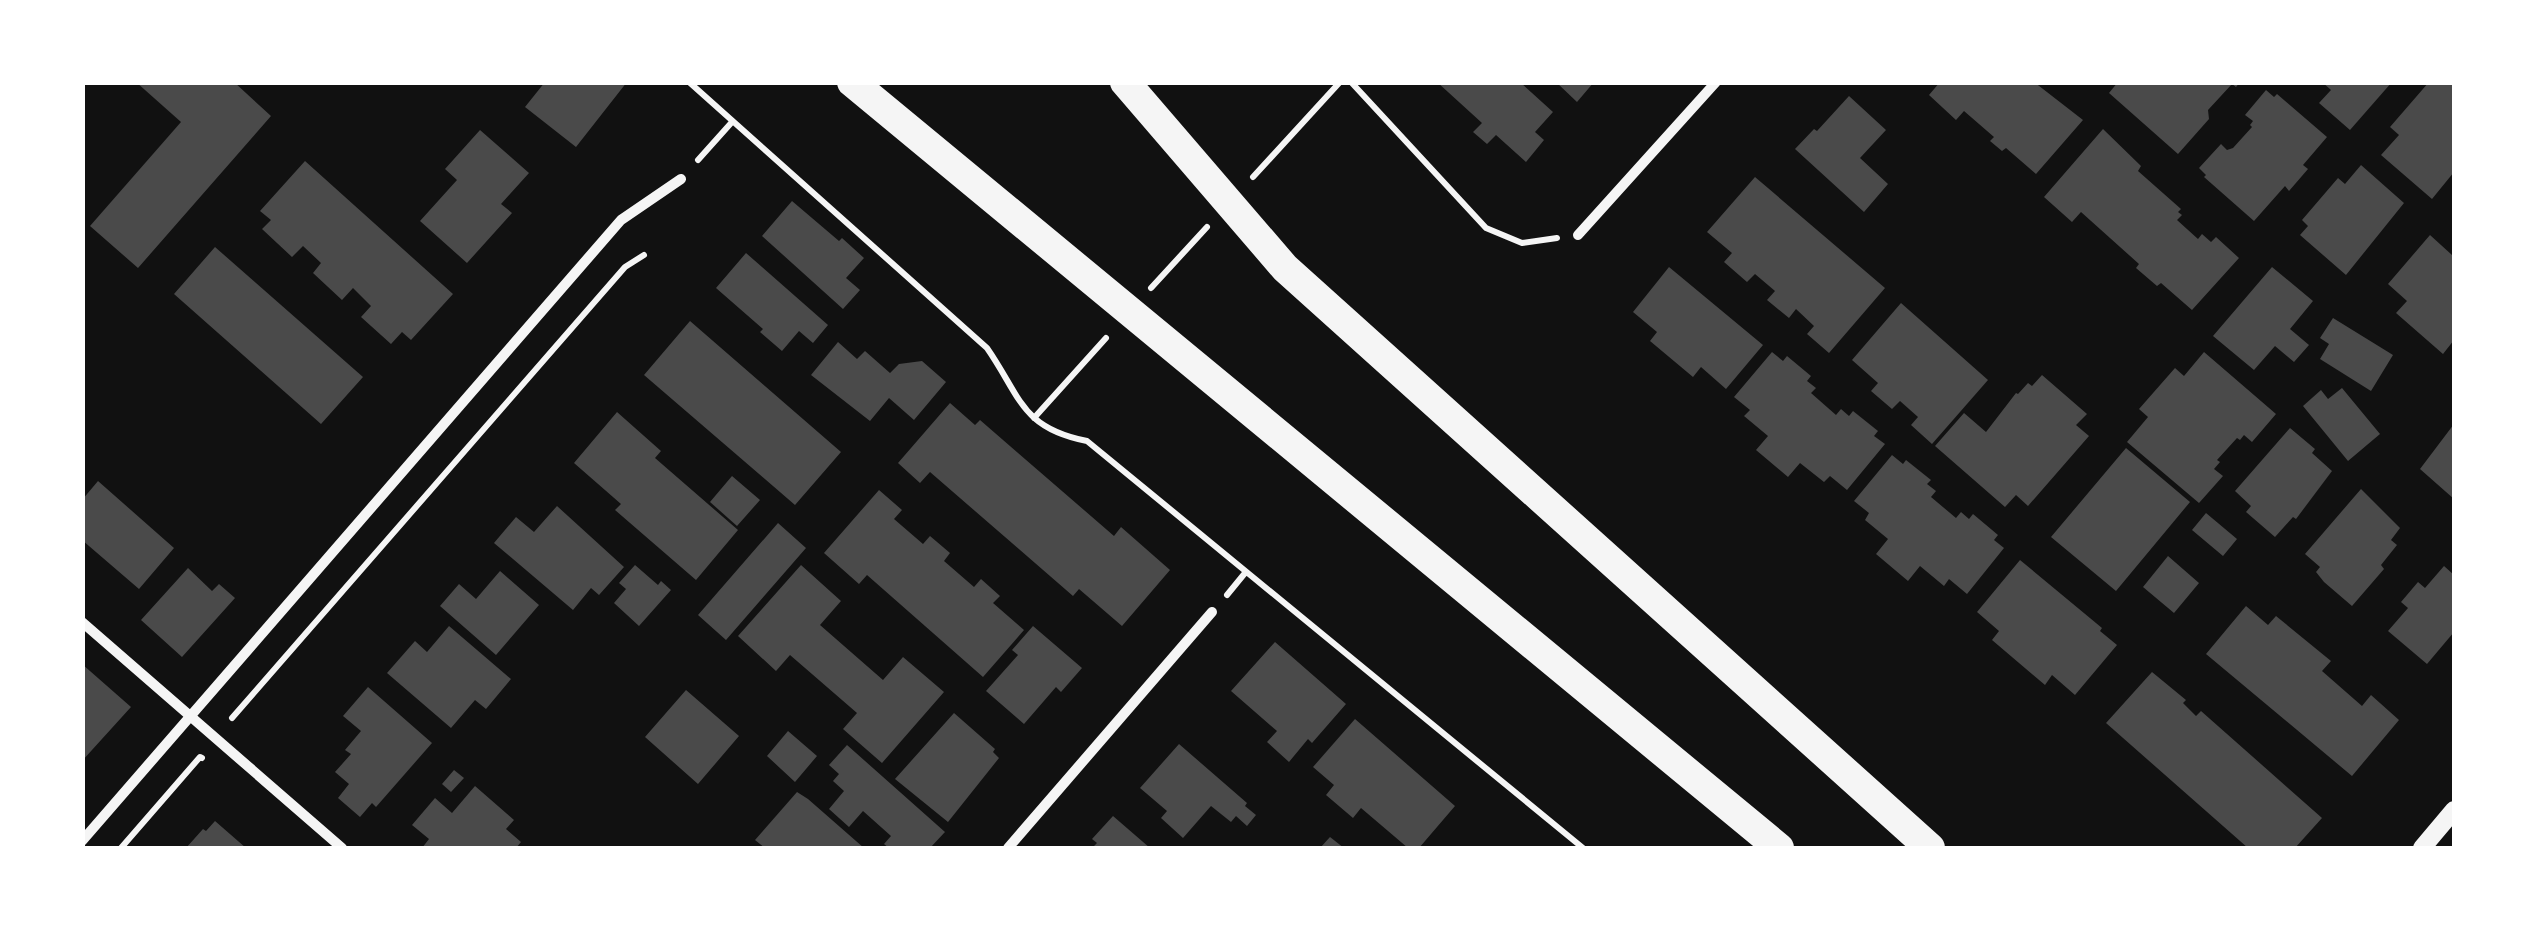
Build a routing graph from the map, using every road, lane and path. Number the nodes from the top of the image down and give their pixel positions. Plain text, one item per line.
1 (689, 82) edge
2 (852, 82) edge
3 (1125, 82) edge
4 (1340, 82) edge
5 (1350, 82) edge
6 (1716, 82) edge
7 (732, 122) junction
8 (681, 180) joint
9 (1247, 184) dead end
10 (1220, 212) dead end
11 (1578, 235) joint
12 (644, 255) dead end
13 (1141, 299) dead end
14 (1115, 328) dead end
15 (1034, 418) junction
16 (1212, 612) dead end
17 (82, 622) edge
18 (190, 718) junction
19 (232, 718) dead end
20 (200, 756) dead end
21 (2454, 810) edge
22 (82, 842) edge
23 (121, 848) edge
24 (342, 848) edge
25 (1008, 848) edge
26 (1583, 848) edge
27 (1779, 848) edge
28 (1930, 848) edge
29 (2422, 848) edge

1 - 7 path
2 - 27 highway
3 - 28 highway
4 - 9 path
5 - 11 path
6 - 11 street
7 - 8 path
7 - 15 path
8 - 18 street
10 - 13 path
12 - 19 path
14 - 15 path
15 - 26 path
16 - 25 street
17 - 18 street
18 - 22 street
18 - 24 street
20 - 23 path
21 - 29 street

